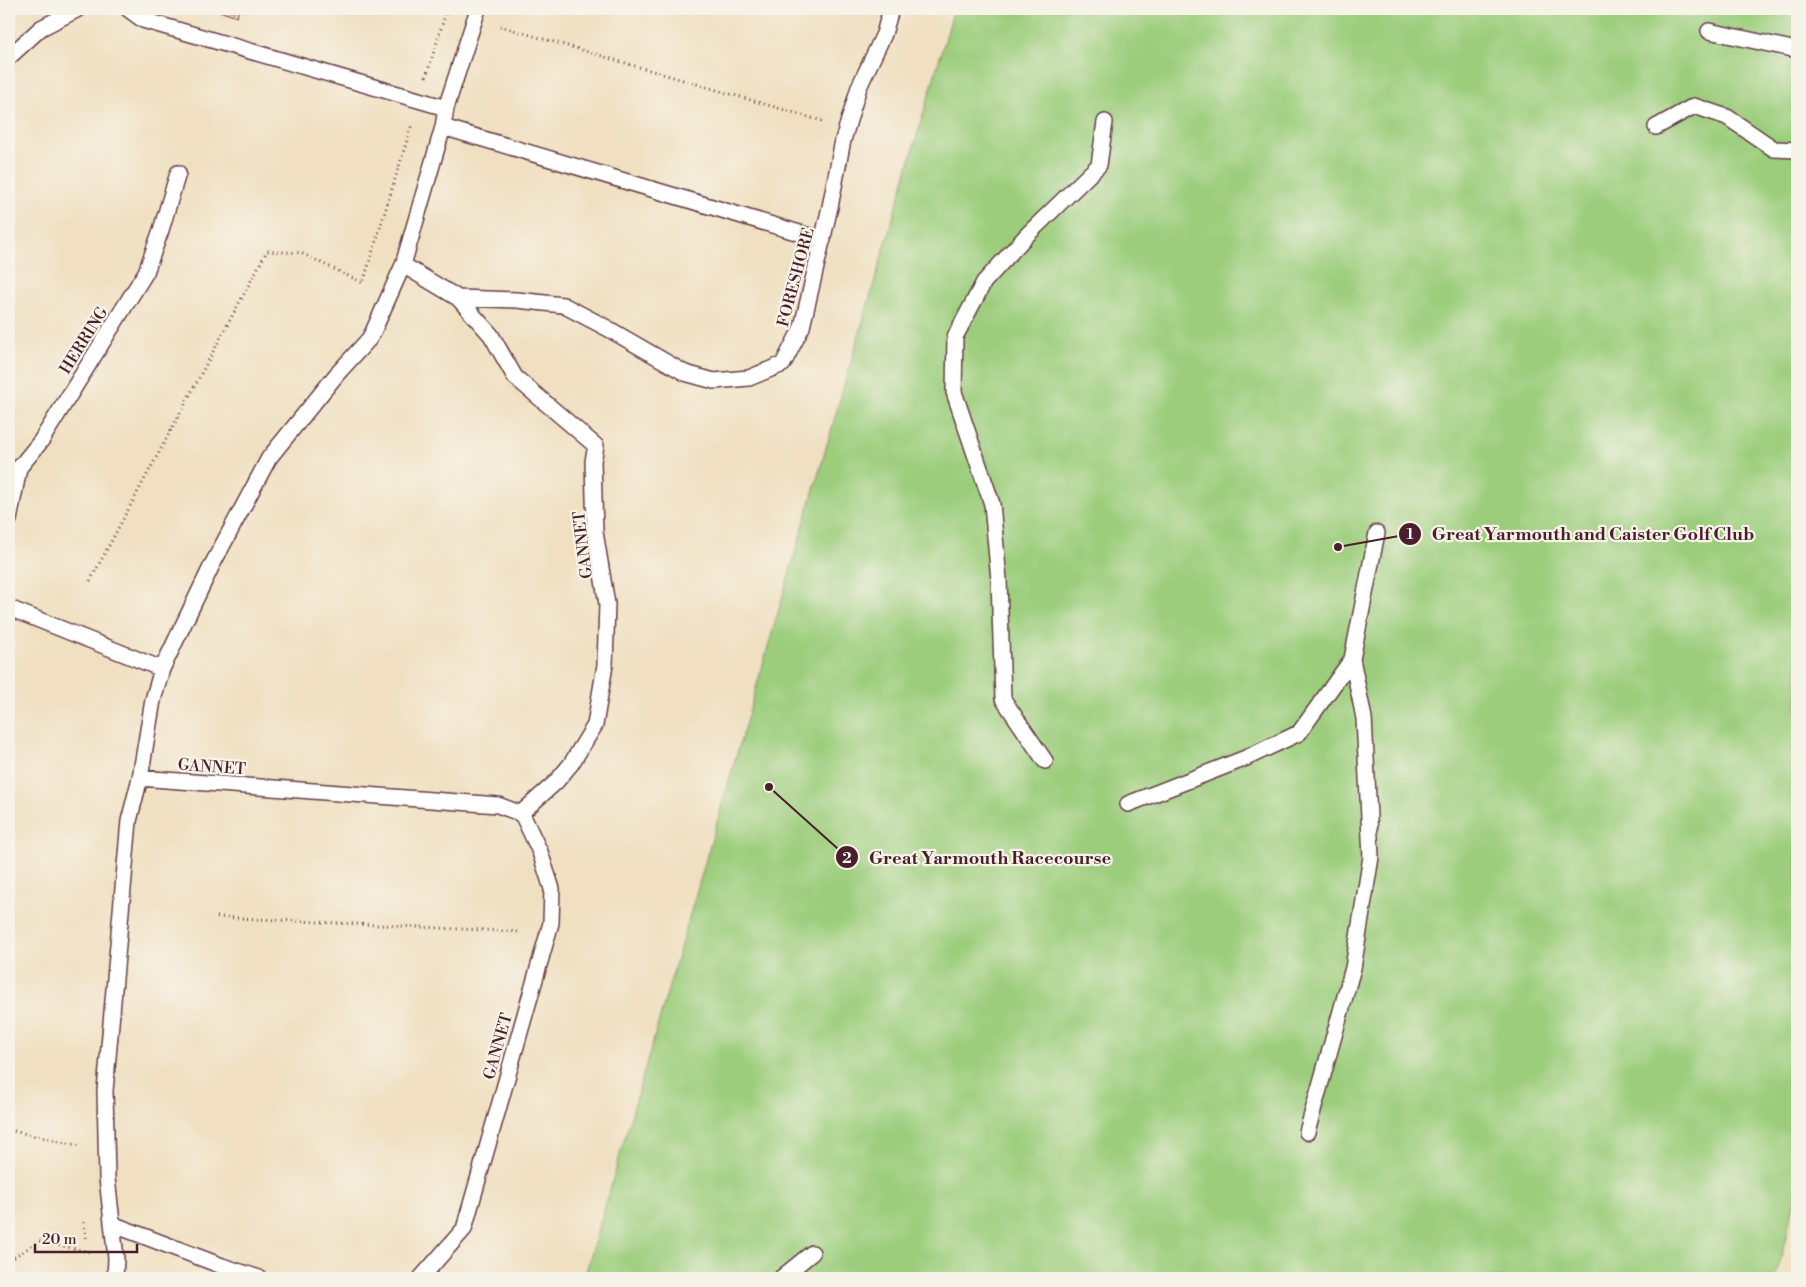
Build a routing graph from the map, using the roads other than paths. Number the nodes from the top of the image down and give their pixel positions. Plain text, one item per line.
1 (78, 9) edge
2 (128, 9) edge
3 (891, 9) edge
4 (477, 14) edge
5 (1708, 31) dead end
6 (1797, 50) edge
7 (9, 57) edge
8 (446, 108) junction
9 (1105, 122) dead end
10 (443, 127) junction
11 (1656, 127) dead end
12 (1797, 150) edge
13 (178, 173) dead end
14 (823, 240) junction
15 (403, 265) junction
16 (458, 298) junction
17 (9, 520) edge
18 (1377, 533) dead end
19 (9, 608) edge
20 (1352, 659) junction
21 (162, 669) junction
22 (1045, 761) dead end
23 (140, 778) junction
24 (1128, 804) dead end
25 (520, 814) junction
26 (1306, 1132) dead end
27 (112, 1224) junction
28 (812, 1253) dead end
29 (115, 1278) edge
30 (259, 1278) edge
31 (420, 1278) edge
32 (781, 1278) edge

1 - 7 lane
2 - 8 lane
3 - 14 lane, FORESHORE
4 - 8 lane
5 - 6 lane
8 - 10 lane
9 - 22 lane
10 - 14 lane
10 - 15 lane
11 - 12 lane
13 - 17 lane, HERRING
14 - 16 lane, FORESHORE
15 - 16 lane
15 - 21 lane
16 - 25 lane, GANNET
18 - 20 lane
19 - 21 lane
20 - 24 lane
20 - 26 lane
21 - 23 lane
23 - 25 lane, GANNET
23 - 27 lane
25 - 31 lane, GANNET
27 - 29 lane
27 - 30 lane
28 - 32 lane

